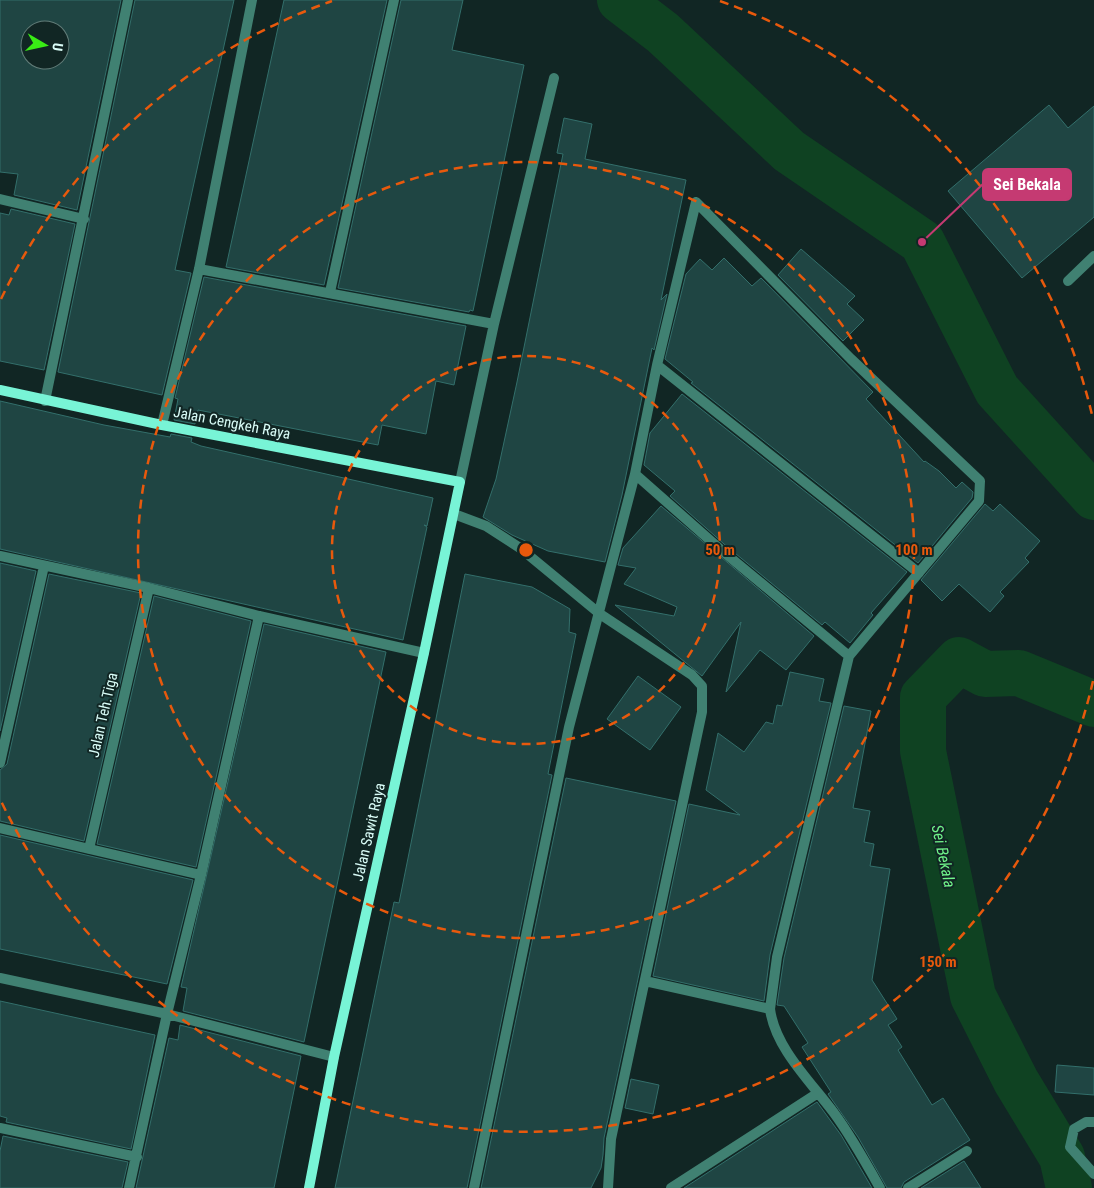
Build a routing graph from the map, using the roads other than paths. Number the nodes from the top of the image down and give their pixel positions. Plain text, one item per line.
1 (128, 0) edge
2 (252, 0) edge
3 (394, 0) edge
4 (554, 78) dead end
5 (0, 199) edge
6 (84, 219) junction
7 (1094, 256) edge
8 (199, 269) junction
9 (1068, 281) dead end
10 (330, 292) junction
11 (494, 324) junction
12 (657, 364) junction
13 (0, 390) edge
14 (44, 401) junction
15 (162, 425) junction
16 (635, 474) junction
17 (460, 482) junction
18 (454, 514) junction
19 (0, 556) edge
20 (44, 566) junction
21 (919, 573) junction
22 (149, 588) junction
23 (600, 614) junction
24 (259, 616) junction
25 (424, 653) junction
26 (849, 656) junction
27 (0, 763) edge
28 (0, 828) edge
29 (89, 850) junction
30 (201, 875) junction
31 (0, 978) edge
32 (645, 981) junction
33 (770, 1009) junction
34 (167, 1014) junction
35 (334, 1057) junction
36 (818, 1093) junction
37 (1094, 1122) edge
38 (1, 1128) edge
39 (0, 1139) edge
40 (967, 1151) dead end
41 (137, 1157) junction
42 (1094, 1174) edge
43 (129, 1188) edge
44 (310, 1188) edge
45 (474, 1188) edge
46 (608, 1188) edge
47 (671, 1188) edge
48 (880, 1188) edge
49 (908, 1188) edge

1 - 6 street
2 - 8 street
3 - 10 street
4 - 11 street
5 - 6 street
6 - 14 street
7 - 9 street
8 - 10 street
8 - 15 street
10 - 11 street
11 - 17 street
12 - 16 street
12 - 21 street
12 - 21 street
13 - 14 street, Jalan Cengkeh Raya
14 - 15 street, Jalan Cengkeh Raya
15 - 17 street, Jalan Cengkeh Raya
16 - 23 street
16 - 26 street
17 - 18 street, Jalan Sawit Raya
18 - 23 street
18 - 25 street, Jalan Sawit Raya
19 - 20 street
20 - 22 street
20 - 27 street
21 - 26 street
22 - 24 street
22 - 29 street, Jalan Teh.Tiga
23 - 32 street
23 - 45 street
24 - 25 street
24 - 30 street
25 - 35 street, Jalan Sawit Raya
26 - 33 street
28 - 29 street
29 - 30 street
30 - 34 street
31 - 34 street
32 - 33 street
32 - 46 street
33 - 36 street
34 - 35 street
34 - 41 street
35 - 44 street, Jalan Sawit Raya
36 - 47 street
36 - 48 street
37 - 42 street
38 - 39 street
38 - 41 street
40 - 49 street
41 - 43 street

